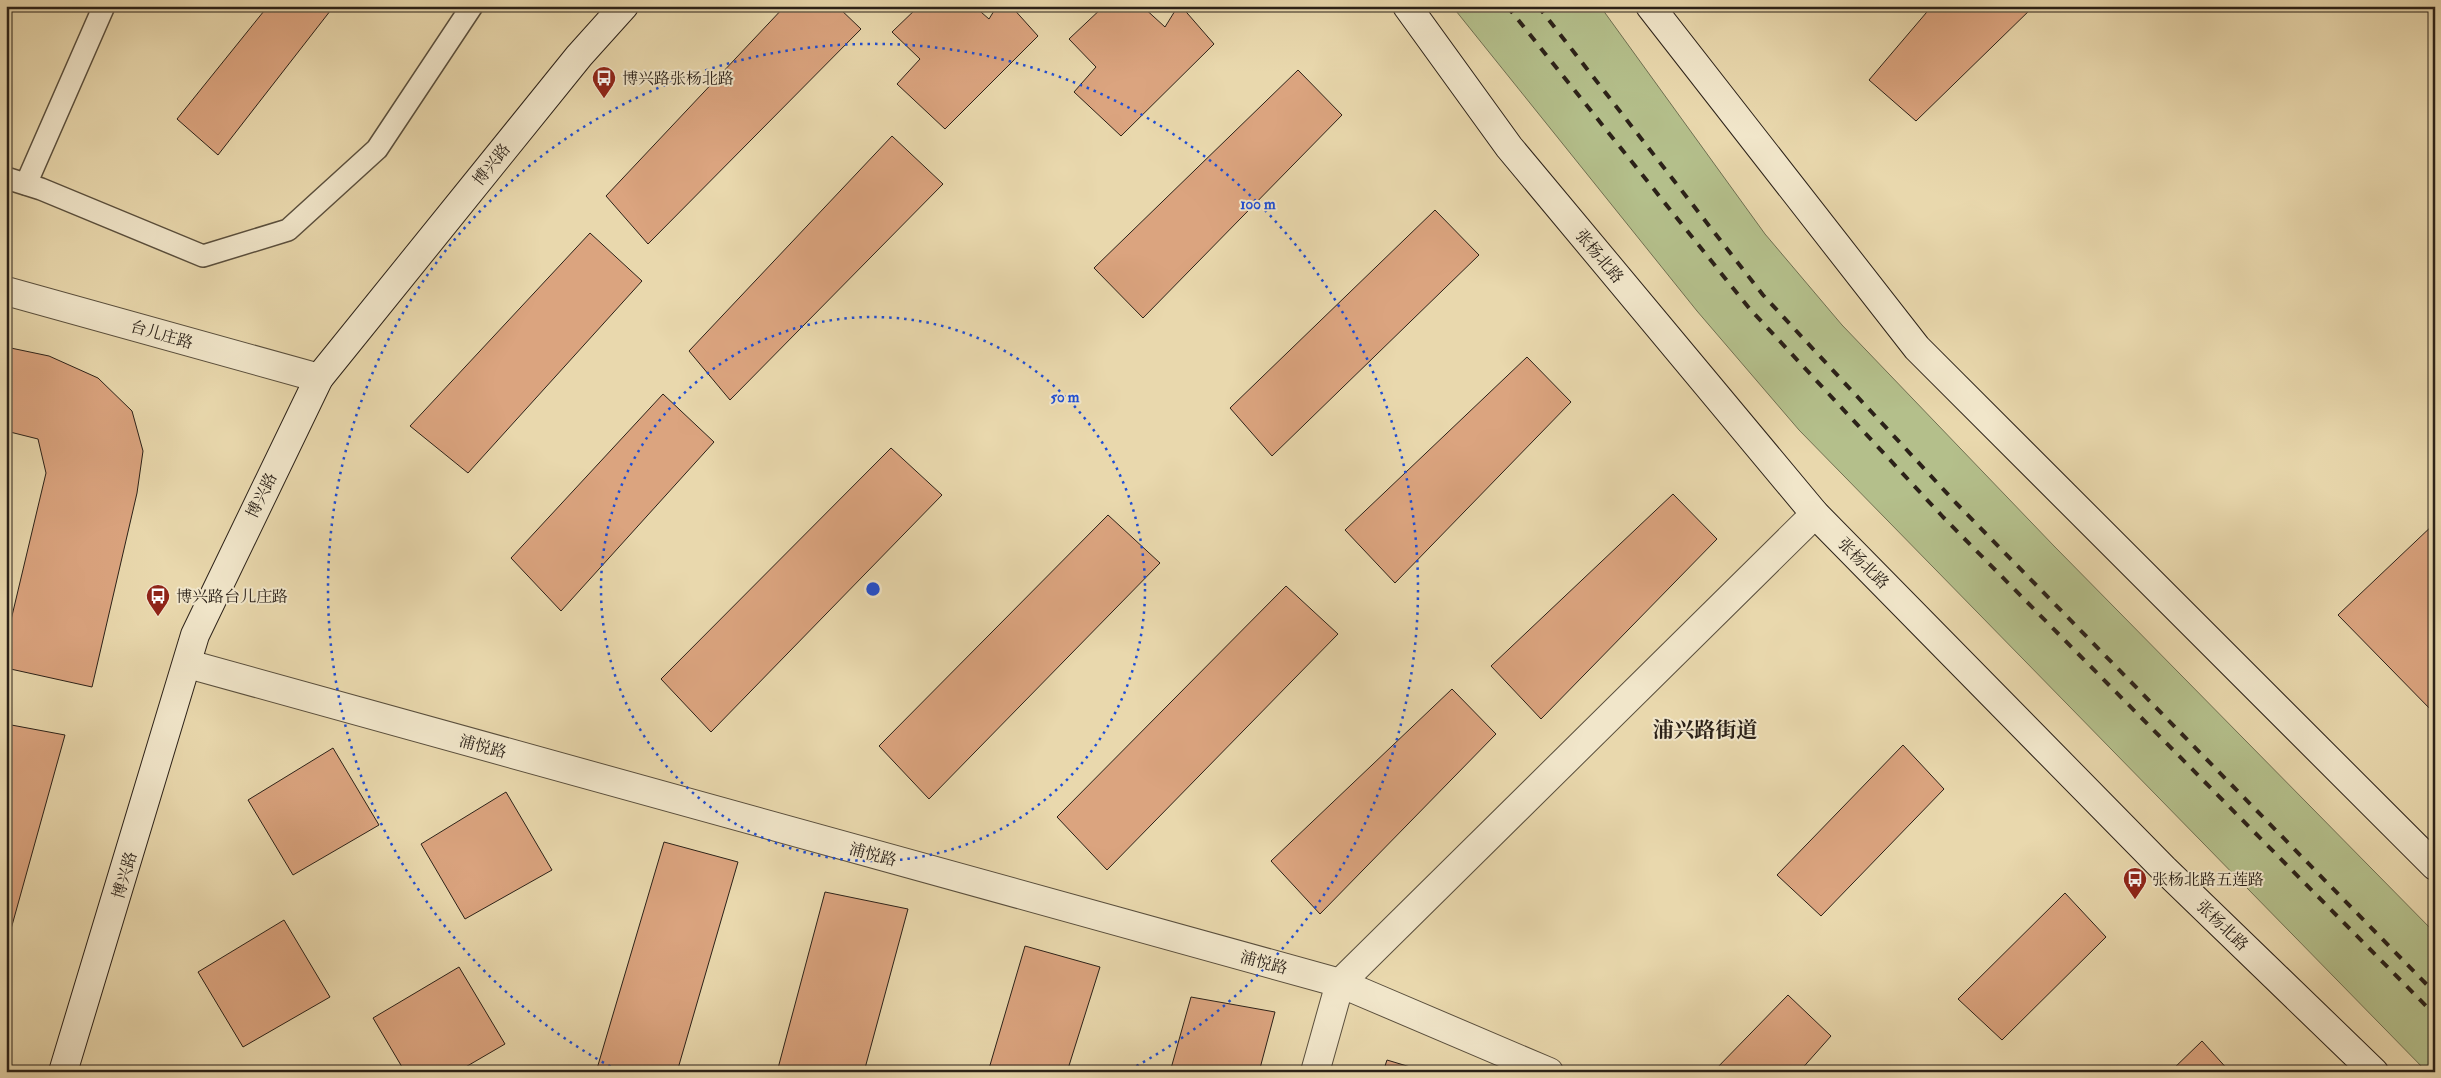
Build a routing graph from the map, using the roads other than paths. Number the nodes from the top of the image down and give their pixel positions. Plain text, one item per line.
1 (104, 6) edge
2 (472, 6) edge
3 (624, 6) edge
4 (1407, 6) edge
5 (1650, 6) edge
6 (16, 181) edge
7 (6, 291) edge
8 (319, 378) junction
9 (1815, 514) junction
10 (188, 664) junction
11 (2435, 866) edge
12 (1340, 983) junction
13 (63, 1072) edge
14 (1315, 1072) edge
15 (1549, 1072) edge
16 (2374, 1072) edge

1 - 6 lane
2 - 6 lane
3 - 8 street, 博兴路
4 - 9 street, 张杨北路
5 - 11 street
7 - 8 street, 台儿庄路
8 - 10 street, 博兴路
9 - 12 street
9 - 16 street, 张杨北路
10 - 12 street, 浦悦路
10 - 13 street, 博兴路
12 - 14 street
12 - 15 street, 浦悦路

